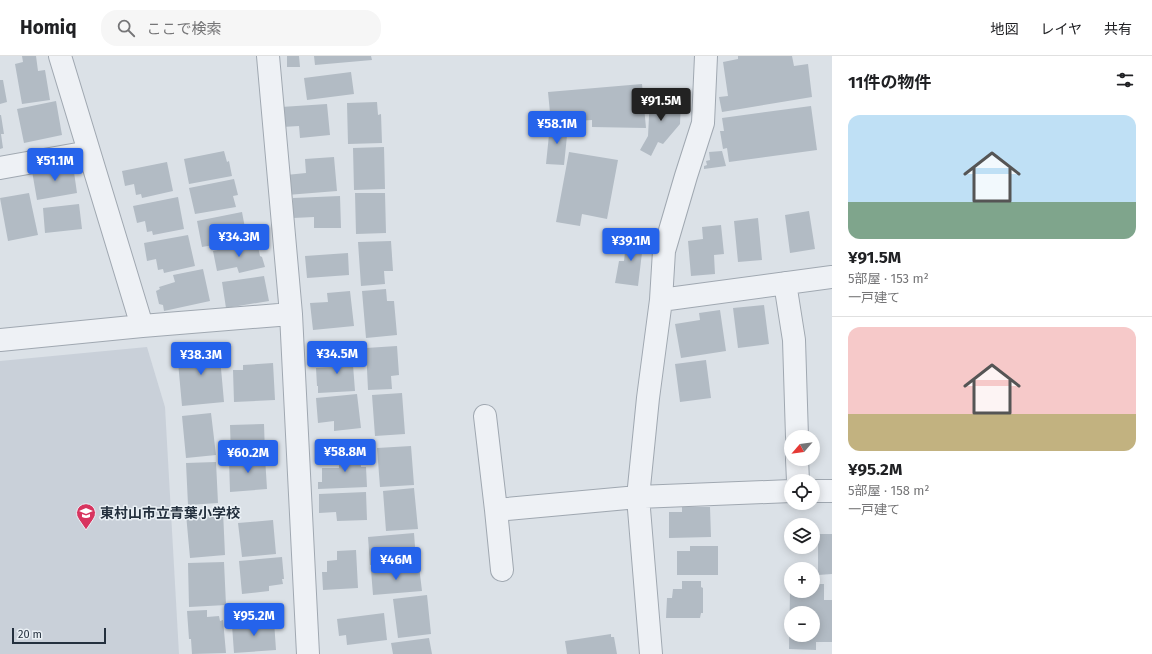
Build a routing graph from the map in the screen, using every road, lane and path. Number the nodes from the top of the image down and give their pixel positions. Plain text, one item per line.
1 (60, 56) edge
2 (268, 56) edge
3 (706, 56) edge
4 (89, 152) junction
5 (0, 168) edge
6 (832, 278) edge
7 (785, 283) junction
8 (661, 300) junction
9 (291, 314) junction
10 (142, 326) junction
11 (0, 340) edge
12 (486, 416) dead end
13 (797, 430) edge
14 (784, 491) edge
15 (820, 491) edge
16 (832, 491) edge
17 (638, 497) junction
18 (496, 510) junction
19 (502, 570) dead end
20 (308, 654) edge
21 (651, 654) edge

1 - 4 street
2 - 9 street
3 - 8 street
4 - 5 street
4 - 10 street
6 - 7 street
7 - 8 street
7 - 13 street
8 - 17 street
9 - 10 street
9 - 20 street
10 - 11 street
12 - 18 street
14 - 17 street
15 - 16 street
17 - 18 street
17 - 21 street
18 - 19 street

